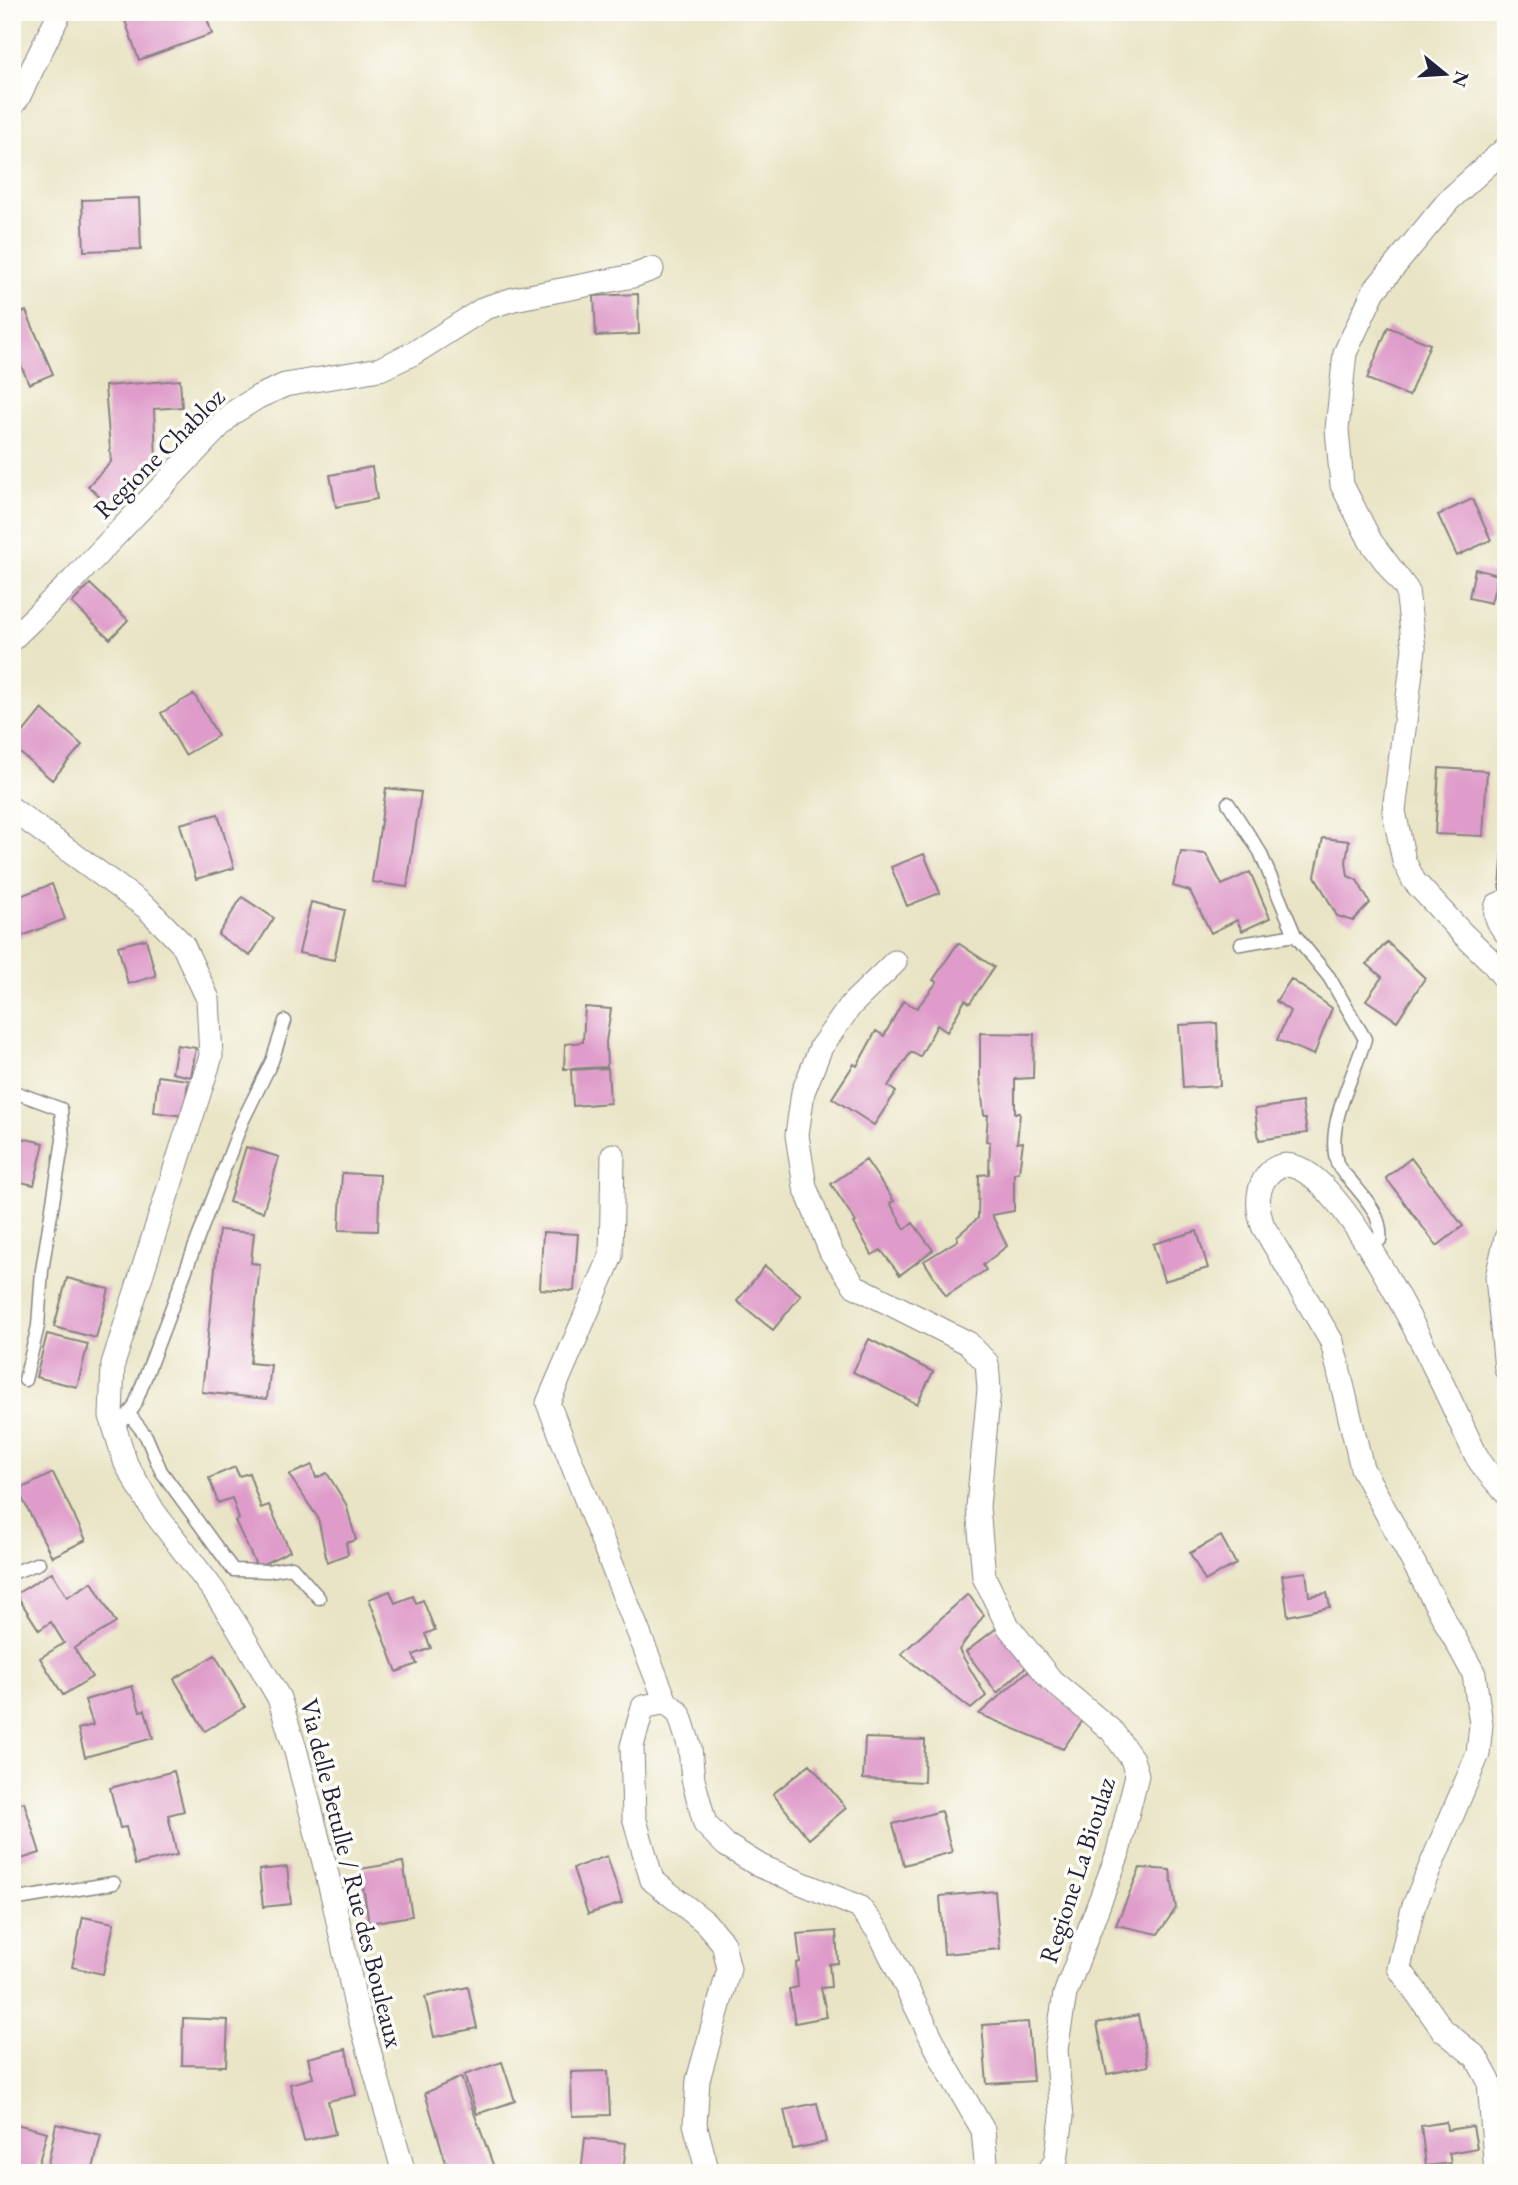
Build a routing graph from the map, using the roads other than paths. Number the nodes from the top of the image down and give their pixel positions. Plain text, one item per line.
1 (60, 12) edge
2 (12, 105) edge
3 (1506, 148) edge
4 (652, 269) dead end
5 (12, 639) edge
6 (1228, 803) dead end
7 (12, 810) edge
8 (1506, 901) edge
9 (1506, 933) edge
10 (1295, 934) junction
11 (1241, 944) dead end
12 (895, 962) dead end
13 (1506, 980) edge
14 (285, 1021) dead end
15 (12, 1091) edge
16 (613, 1155) dead end
17 (1506, 1238) edge
18 (1370, 1247) junction
19 (1506, 1369) edge
20 (25, 1380) dead end
21 (122, 1422) junction
22 (1506, 1493) edge
23 (39, 1563) dead end
24 (12, 1573) edge
25 (319, 1598) dead end
26 (666, 1702) junction
27 (114, 1883) dead end
28 (12, 1900) edge
29 (404, 2173) edge
30 (708, 2173) edge
31 (987, 2173) edge
32 (1048, 2173) edge
33 (1496, 2173) edge

1 - 2 street
3 - 13 street
4 - 5 street, Regione Chabloz
6 - 10 lane
7 - 21 street, Via delle Betulle / Rue des Bouleaux
8 - 9 street
10 - 11 lane
10 - 18 lane
12 - 32 street, Regione La Bioulaz
14 - 21 lane
15 - 20 lane
16 - 26 street
17 - 19 street
18 - 22 street
18 - 33 street
21 - 25 lane
21 - 29 street, Via delle Betulle / Rue des Bouleaux
23 - 24 lane
26 - 30 street
26 - 31 street
27 - 28 lane

